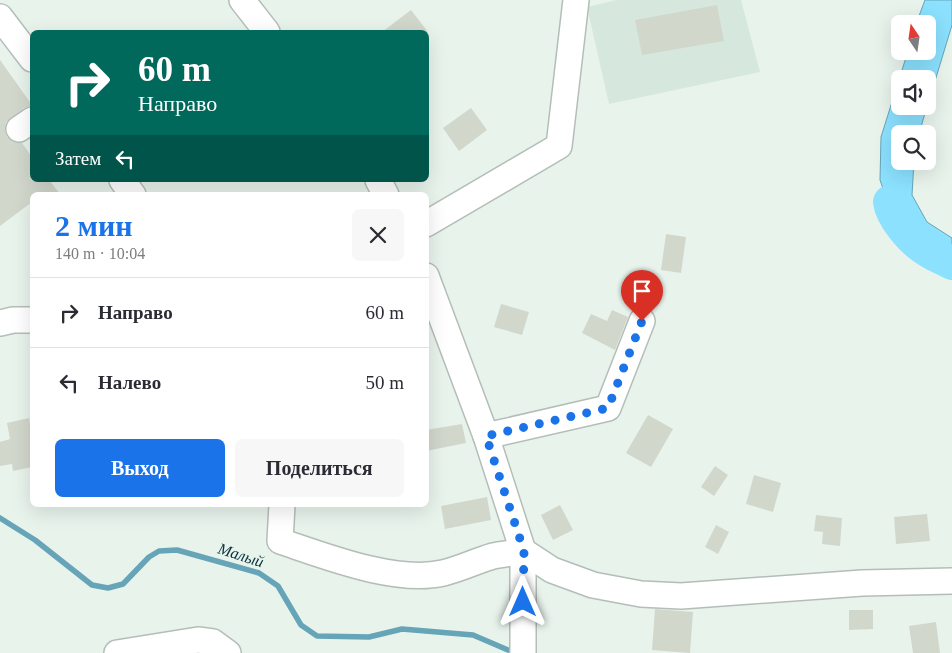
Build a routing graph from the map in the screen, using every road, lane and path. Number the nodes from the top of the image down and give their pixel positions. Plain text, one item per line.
1 (242, 0) edge
2 (576, 0) edge
3 (0, 17) edge
4 (265, 30) edge
5 (30, 57) edge
6 (429, 222) edge
7 (429, 284) edge
8 (30, 320) edge
9 (642, 321) dead end
10 (0, 323) edge
11 (486, 436) junction
12 (282, 507) edge
13 (524, 551) junction
14 (952, 581) edge
15 (117, 653) edge
16 (228, 653) edge
17 (523, 653) edge

1 - 4 street
2 - 6 street
3 - 5 street
7 - 11 street
8 - 10 street
9 - 11 street
11 - 13 street
12 - 13 street
13 - 14 street
13 - 17 street
15 - 16 street

